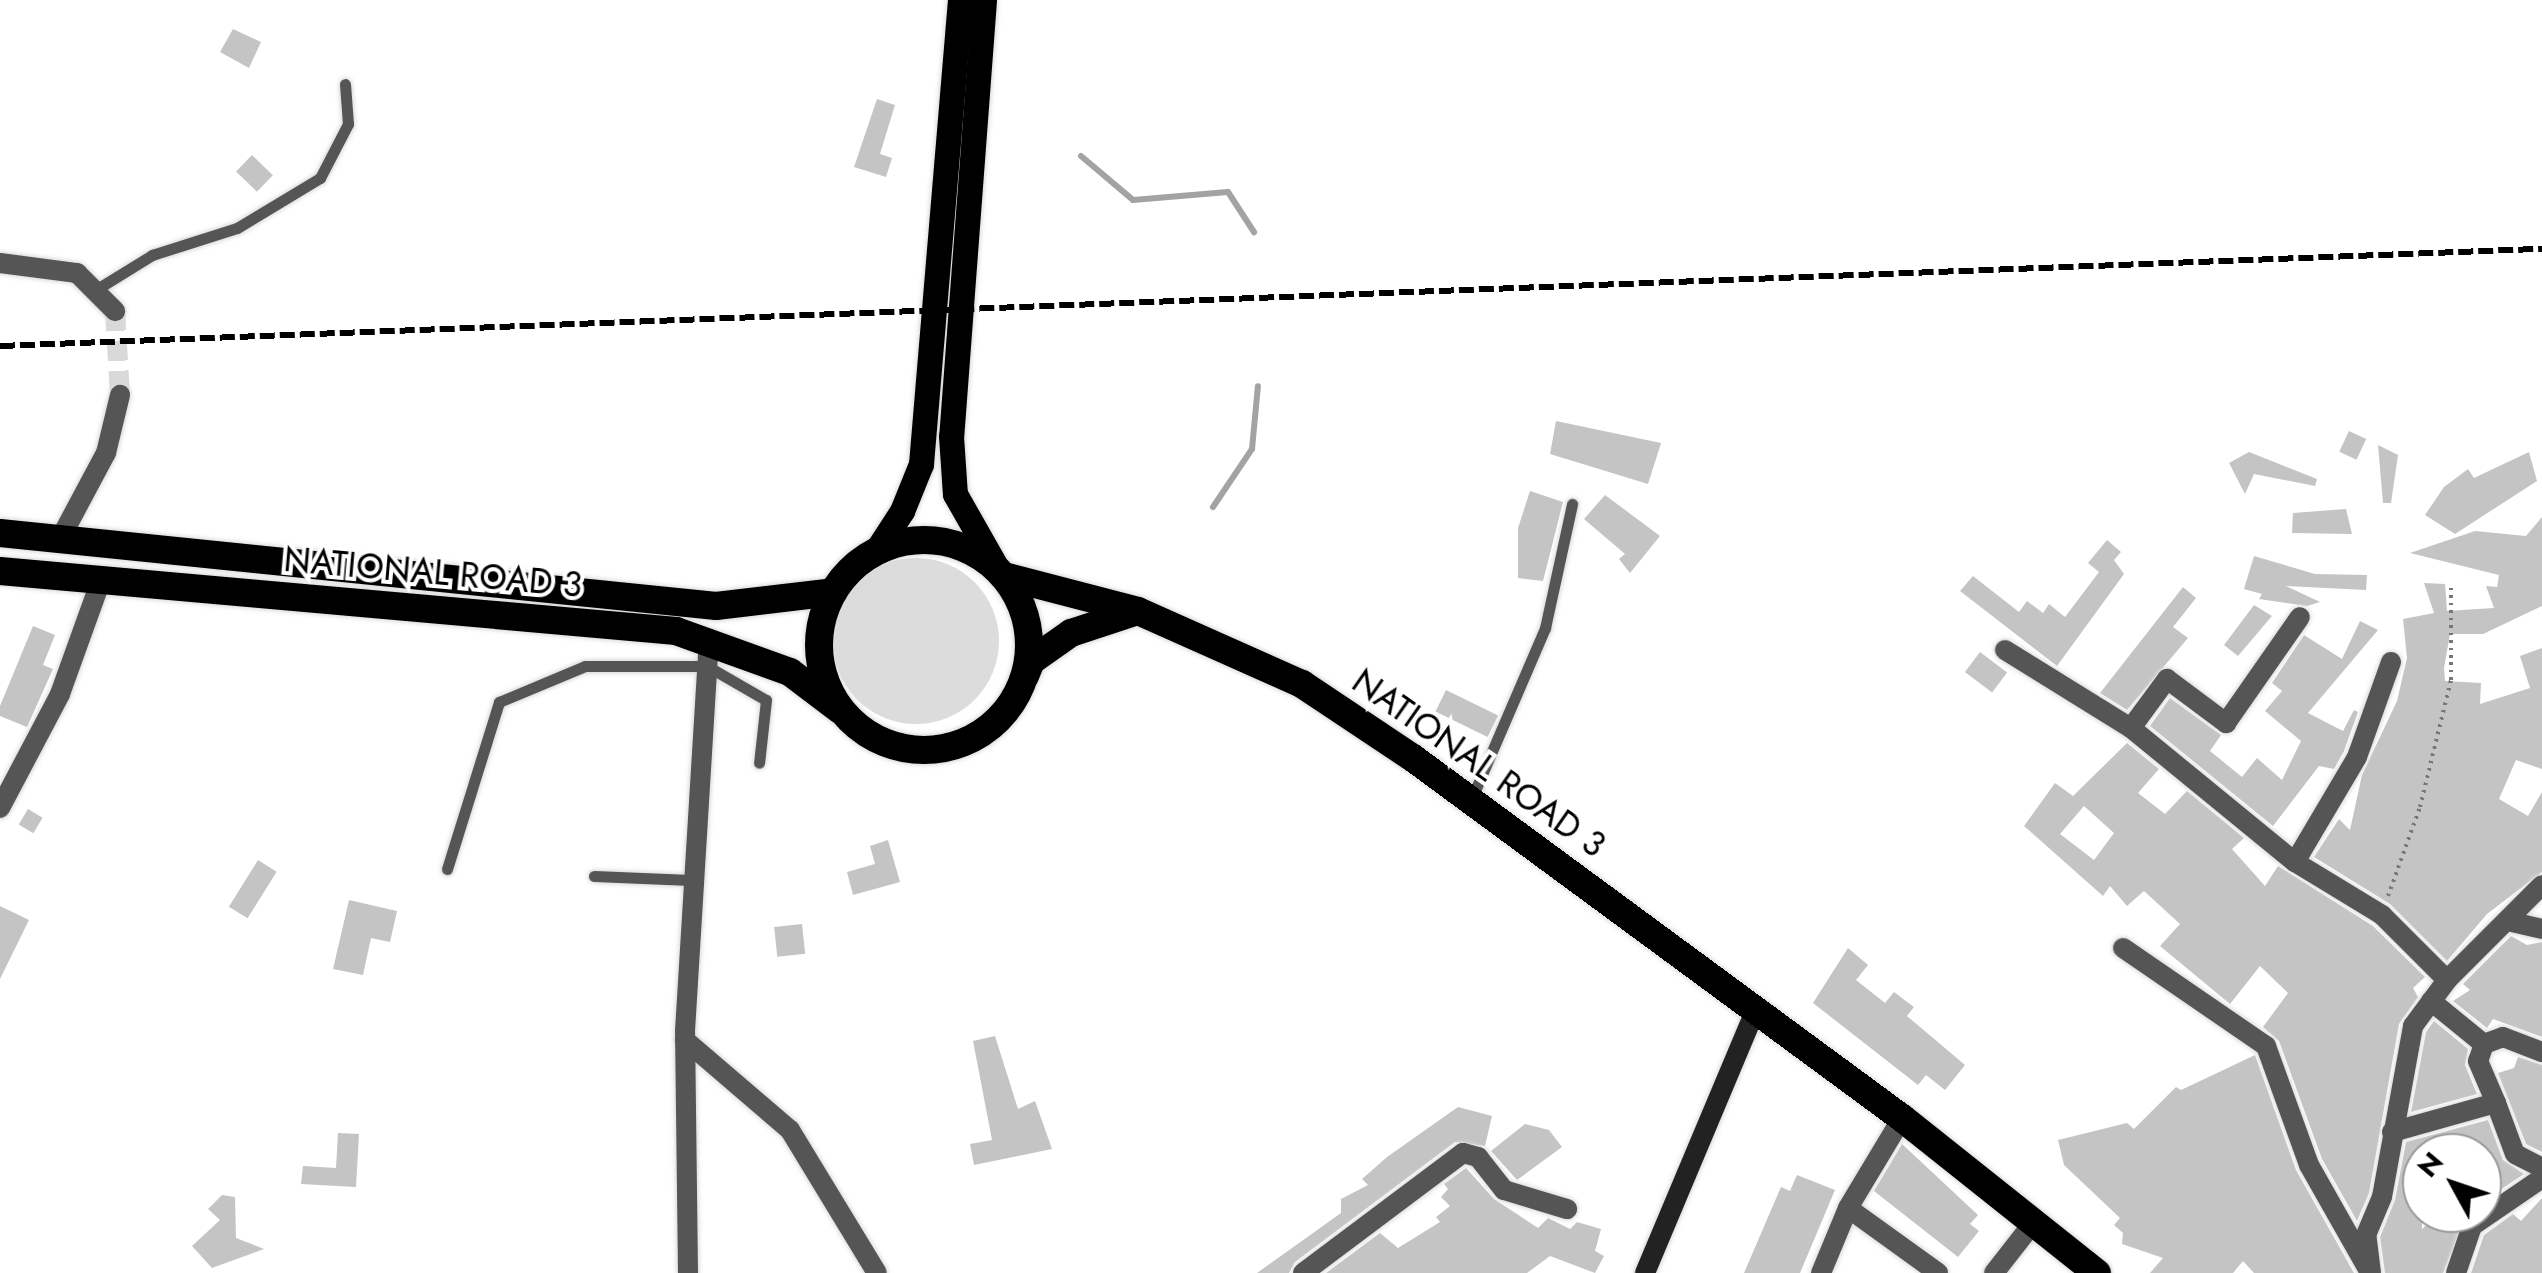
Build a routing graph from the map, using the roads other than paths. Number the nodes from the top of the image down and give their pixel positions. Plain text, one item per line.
1 (960, 0) edge
2 (984, 0) edge
3 (345, 84) dead end
4 (0, 264) edge
5 (97, 288) junction
6 (115, 312) tunnel mouth
7 (120, 394) tunnel mouth
8 (1572, 504) dead end
9 (0, 533) edge
10 (60, 539) junction
11 (876, 551) junction
12 (0, 571) edge
13 (1000, 572) junction
14 (100, 580) junction
15 (834, 592) junction
16 (1138, 611) junction
17 (2300, 616) dead end
18 (2005, 650) dead end
19 (708, 652) junction
20 (2391, 662) dead end
21 (1022, 682) junction
22 (840, 710) junction
23 (2131, 728) junction
24 (759, 763) dead end
25 (1471, 800) junction
26 (0, 808) edge
27 (2295, 862) junction
28 (447, 870) dead end
29 (594, 876) dead end
30 (690, 880) junction
31 (2542, 885) edge
32 (2512, 922) junction
33 (2542, 930) edge
34 (2123, 948) dead end
35 (2447, 980) junction
36 (2431, 1002) junction
37 (1755, 1011) junction
38 (684, 1040) junction
39 (2484, 1044) junction
40 (2542, 1052) edge
41 (2496, 1104) junction
42 (1902, 1118) junction
43 (2392, 1132) junction
44 (2542, 1168) edge
45 (2542, 1178) edge
46 (1848, 1208) junction
47 (1567, 1209) dead end
48 (2033, 1223) junction
49 (688, 1273) edge
50 (877, 1273) edge
51 (1303, 1273) edge
52 (1645, 1273) edge
53 (1821, 1273) edge
54 (1938, 1273) edge
55 (1994, 1273) edge
56 (2096, 1273) edge
57 (2371, 1273) edge
58 (2456, 1273) edge

1 - 11 main road
2 - 13 main road
3 - 5 lane
4 - 5 street
5 - 6 street
7 - 10 street
8 - 25 lane
9 - 10 highway
10 - 15 highway
11 - 13 highway
11 - 15 highway
12 - 14 highway, NATIONAL ROAD 3
13 - 16 highway, NATIONAL ROAD 3
13 - 21 highway
14 - 19 highway, NATIONAL ROAD 3
14 - 26 street
15 - 22 highway
16 - 21 highway
16 - 25 highway, NATIONAL ROAD 3
17 - 23 street
18 - 23 street
19 - 22 highway, NATIONAL ROAD 3
19 - 24 lane
19 - 28 lane
19 - 30 street
20 - 27 street
21 - 22 highway
23 - 27 street
25 - 37 highway, NATIONAL ROAD 3
27 - 35 street
29 - 30 lane
30 - 38 street
31 - 32 street
32 - 33 street
32 - 35 street
34 - 57 street
35 - 36 street
36 - 39 street
36 - 43 street
37 - 42 highway, NATIONAL ROAD 3
37 - 52 main road
38 - 49 street
38 - 50 street
39 - 40 street
39 - 41 street
41 - 43 street
41 - 44 street
42 - 46 street
42 - 48 highway, NATIONAL ROAD 3
43 - 57 street
45 - 58 street
46 - 53 street
46 - 54 street
47 - 51 street
48 - 55 street
48 - 56 highway, NATIONAL ROAD 3

